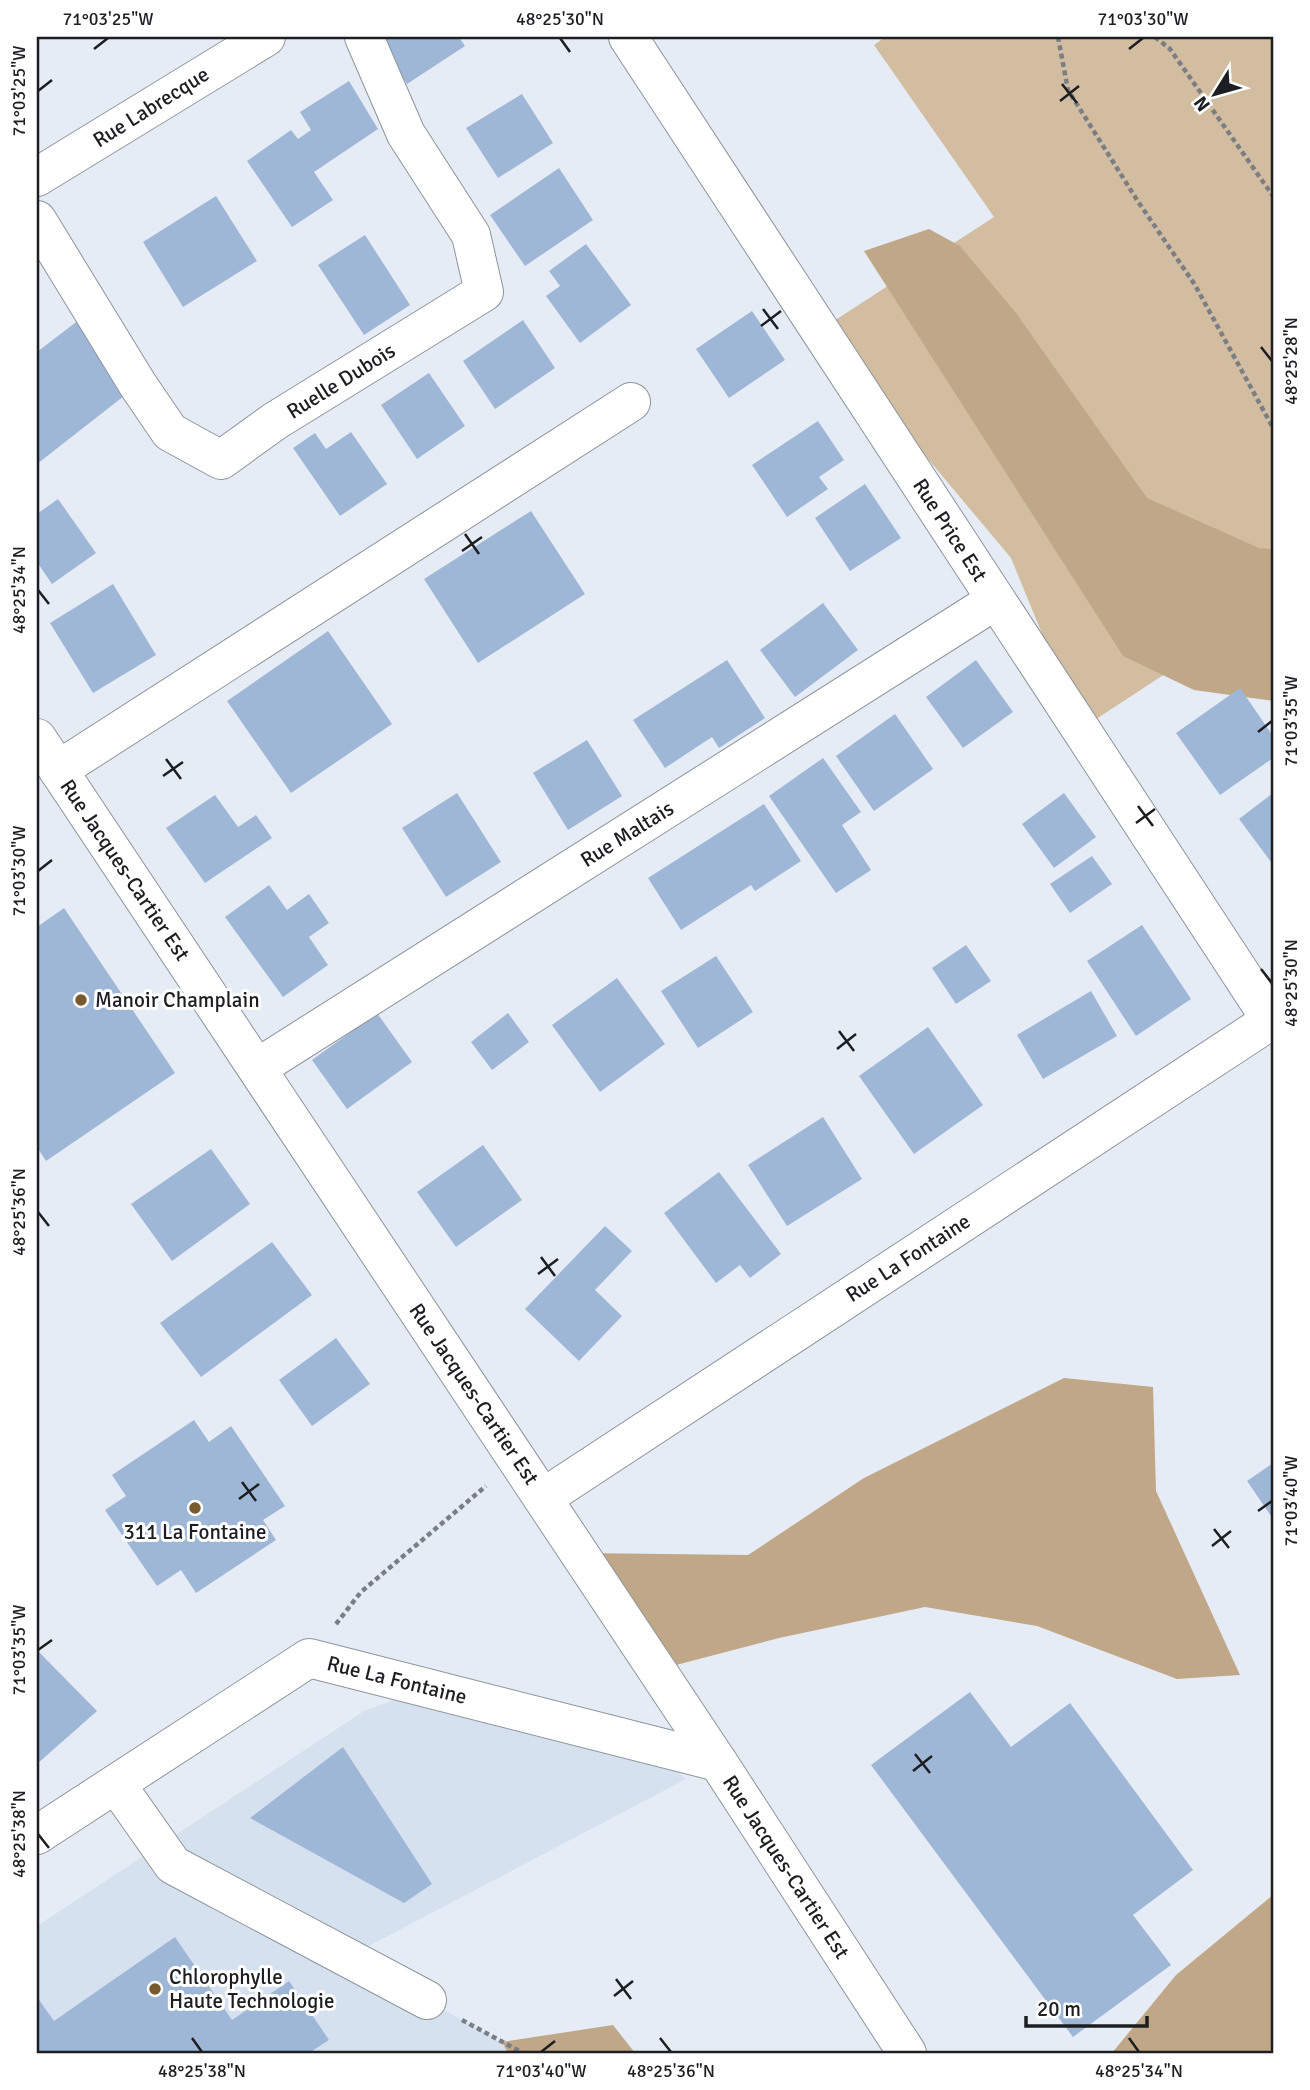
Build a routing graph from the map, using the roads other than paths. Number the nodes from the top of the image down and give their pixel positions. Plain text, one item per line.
1 (265, 37) edge
2 (364, 37) edge
3 (628, 37) edge
4 (37, 177) edge
5 (37, 220) edge
6 (631, 402) dead end
7 (996, 600) junction
8 (37, 738) edge
9 (58, 770) junction
10 (1273, 1021) edge
11 (257, 1068) junction
12 (543, 1498) junction
13 (718, 1762) junction
14 (116, 1784) junction
15 (37, 1835) edge
16 (427, 2000) road end
17 (907, 2053) edge

1 - 4 street, Rue Labrecque
2 - 5 street, Ruelle Dubois
3 - 7 street, Rue Price Est
6 - 9 street
7 - 10 street, Rue Price Est
7 - 11 street, Rue Maltais
8 - 9 street, Rue Jacques-Cartier Est
9 - 11 street, Rue Jacques-Cartier Est
10 - 12 street, Rue La Fontaine
11 - 12 street, Rue Jacques-Cartier Est
12 - 13 street, Rue Jacques-Cartier Est
13 - 14 street, Rue La Fontaine
13 - 17 street, Rue Jacques-Cartier Est
14 - 15 street, Rue La Fontaine
14 - 16 street

